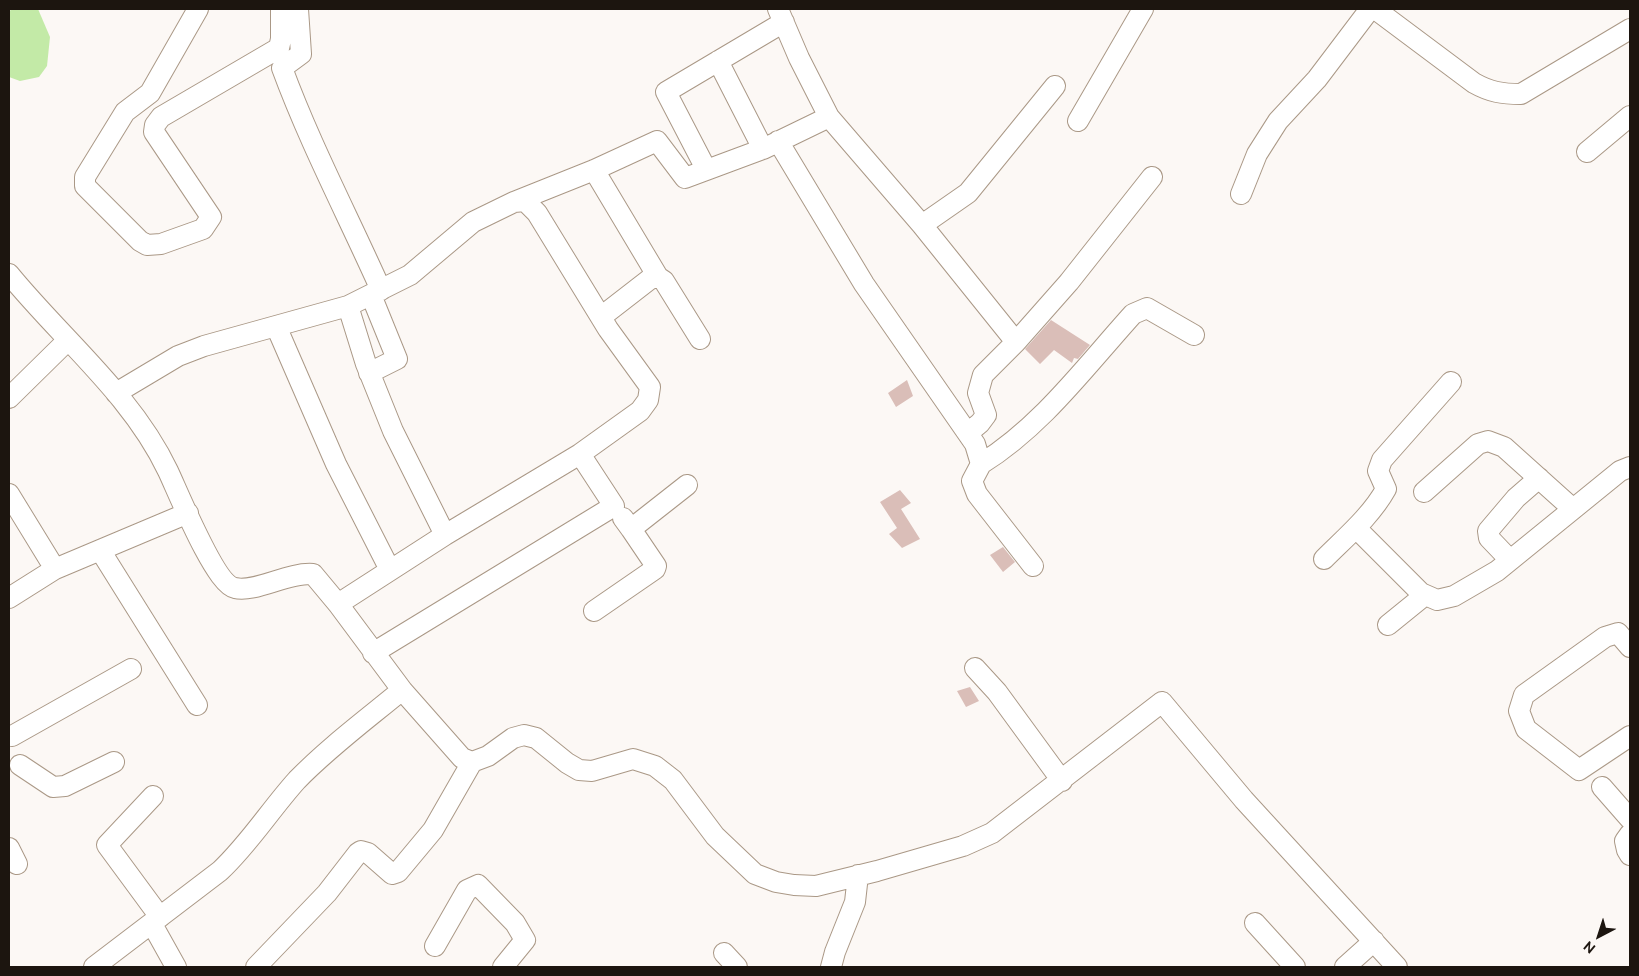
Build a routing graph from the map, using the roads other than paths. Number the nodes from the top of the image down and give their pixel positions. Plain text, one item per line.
1 (198, 9) edge
2 (281, 9) edge
3 (298, 9) edge
4 (1143, 9) edge
5 (1370, 9) edge
6 (1375, 9) edge
7 (781, 15) edge
8 (1630, 29) edge
9 (718, 61) junction
10 (1055, 86) dead end
11 (1630, 116) edge
12 (830, 117) junction
13 (1078, 121) dead end
14 (771, 145) junction
15 (1587, 152) dead end
16 (706, 169) junction
17 (594, 170) junction
18 (1152, 177) dead end
19 (1242, 194) dead end
20 (514, 202) junction
21 (922, 225) junction
22 (9, 275) edge
23 (658, 277) junction
24 (376, 292) junction
25 (348, 306) junction
26 (601, 317) junction
27 (276, 326) junction
28 (1194, 335) dead end
29 (700, 339) dead end
30 (67, 341) junction
31 (1016, 342) junction
32 (369, 373) junction
33 (1451, 382) dead end
34 (116, 393) junction
35 (9, 398) edge
36 (968, 433) junction
37 (580, 454) junction
38 (981, 464) junction
39 (1630, 467) edge
40 (1539, 478) junction
41 (687, 485) dead end
42 (1424, 492) dead end
43 (9, 494) edge
44 (614, 506) junction
45 (1573, 509) junction
46 (188, 513) junction
47 (631, 528) junction
48 (1356, 528) junction
49 (445, 535) junction
50 (100, 550) junction
51 (1324, 559) dead end
52 (1510, 560) junction
53 (1033, 566) dead end
54 (55, 570) junction
55 (390, 570) junction
56 (1425, 595) junction
57 (9, 598) edge
58 (338, 604) junction
59 (594, 611) dead end
60 (1388, 625) dead end
61 (1630, 647) edge
62 (373, 653) junction
63 (975, 668) dead end
64 (131, 669) dead end
65 (402, 690) junction
66 (197, 705) dead end
67 (10, 732) edge
68 (1630, 736) edge
69 (114, 762) dead end
70 (472, 762) junction
71 (14, 768) edge
72 (1062, 781) junction
73 (1602, 787) dead end
74 (153, 796) dead end
75 (1630, 819) edge
76 (1630, 834) edge
77 (1630, 855) edge
78 (858, 875) junction
79 (156, 920) junction
80 (1255, 923) dead end
81 (1374, 941) junction
82 (434, 946) dead end
83 (94, 967) edge
84 (176, 967) edge
85 (256, 967) edge
86 (502, 967) edge
87 (831, 967) edge
88 (1295, 967) edge
89 (1345, 967) edge
90 (1397, 967) edge

1 - 2 street
3 - 24 street
4 - 13 street
5 - 19 street
6 - 8 street
7 - 9 street
7 - 12 street
9 - 14 street
9 - 16 street
10 - 21 street
11 - 15 street
12 - 14 street
12 - 21 street
14 - 16 street
14 - 36 street
16 - 17 street
17 - 20 street
17 - 23 street
18 - 31 street
20 - 24 street
20 - 26 street
21 - 31 street
22 - 30 street
23 - 26 street
23 - 29 street
24 - 25 street
24 - 32 street
25 - 27 street
25 - 32 street
26 - 37 street
27 - 34 street
27 - 55 street
28 - 38 street
30 - 34 street
30 - 35 street
31 - 36 street
32 - 49 street
33 - 48 street
34 - 46 street
36 - 38 street
37 - 44 street
37 - 49 street
38 - 53 street
39 - 45 street
40 - 42 street
40 - 45 street
40 - 52 street
41 - 47 street
43 - 54 street
44 - 47 street
44 - 62 street
45 - 52 street
46 - 50 street
46 - 58 street
47 - 59 street
48 - 51 street
48 - 56 street
49 - 55 street
50 - 54 street
50 - 66 street
52 - 56 street
54 - 57 street
55 - 58 street
56 - 60 street
58 - 62 street
61 - 68 street
62 - 65 street
63 - 72 street
64 - 67 street
65 - 70 street
65 - 79 street
67 - 71 street
69 - 71 street
70 - 78 street
70 - 85 street
72 - 78 street
72 - 81 street
73 - 75 street
74 - 79 street
76 - 77 street
78 - 87 street
79 - 83 street
79 - 84 street
80 - 88 street
81 - 89 street
81 - 90 street
82 - 86 street

